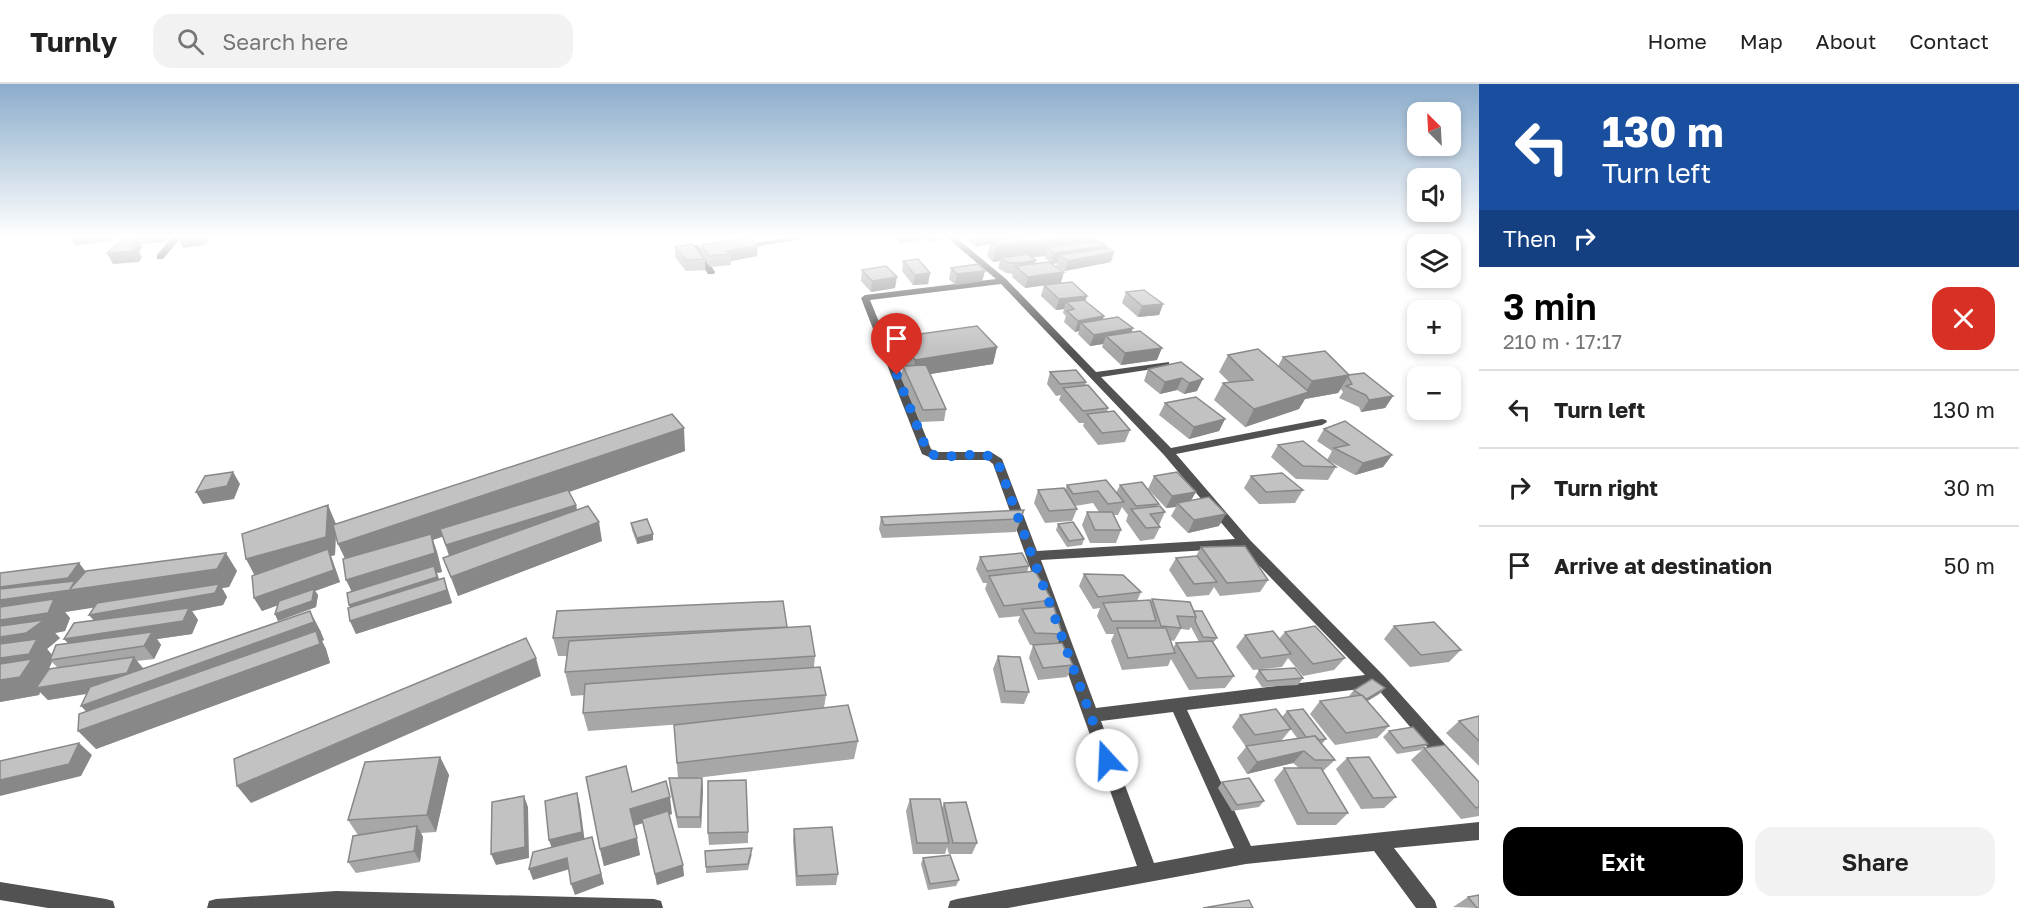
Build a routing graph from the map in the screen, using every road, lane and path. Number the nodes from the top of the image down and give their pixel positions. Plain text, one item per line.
1 (995, 274) edge
2 (1003, 281) junction
3 (1166, 364) edge
4 (1093, 375) junction
5 (1322, 422) dead end
6 (1168, 452) junction
7 (1245, 543) junction
8 (1032, 556) junction
9 (1378, 680) junction
10 (1177, 704) junction
11 (1091, 715) junction
12 (1456, 768) edge
13 (1479, 831) edge
14 (1378, 842) junction
15 (1246, 855) junction
16 (1148, 871) junction
17 (0, 891) edge
18 (437, 905) edge
19 (106, 908) edge
20 (216, 908) edge
21 (654, 908) edge
22 (957, 908) edge
23 (1428, 908) edge

1 - 2 street
2 - 4 street
2 - 8 street
3 - 4 street
4 - 6 street
5 - 6 street
6 - 7 street
7 - 8 street
7 - 9 street
8 - 11 street
9 - 10 street
9 - 12 street
10 - 11 street
10 - 15 street
11 - 16 street
13 - 14 street
14 - 15 street
14 - 23 street
15 - 16 street
16 - 22 street
17 - 19 street
18 - 20 street
18 - 21 street

